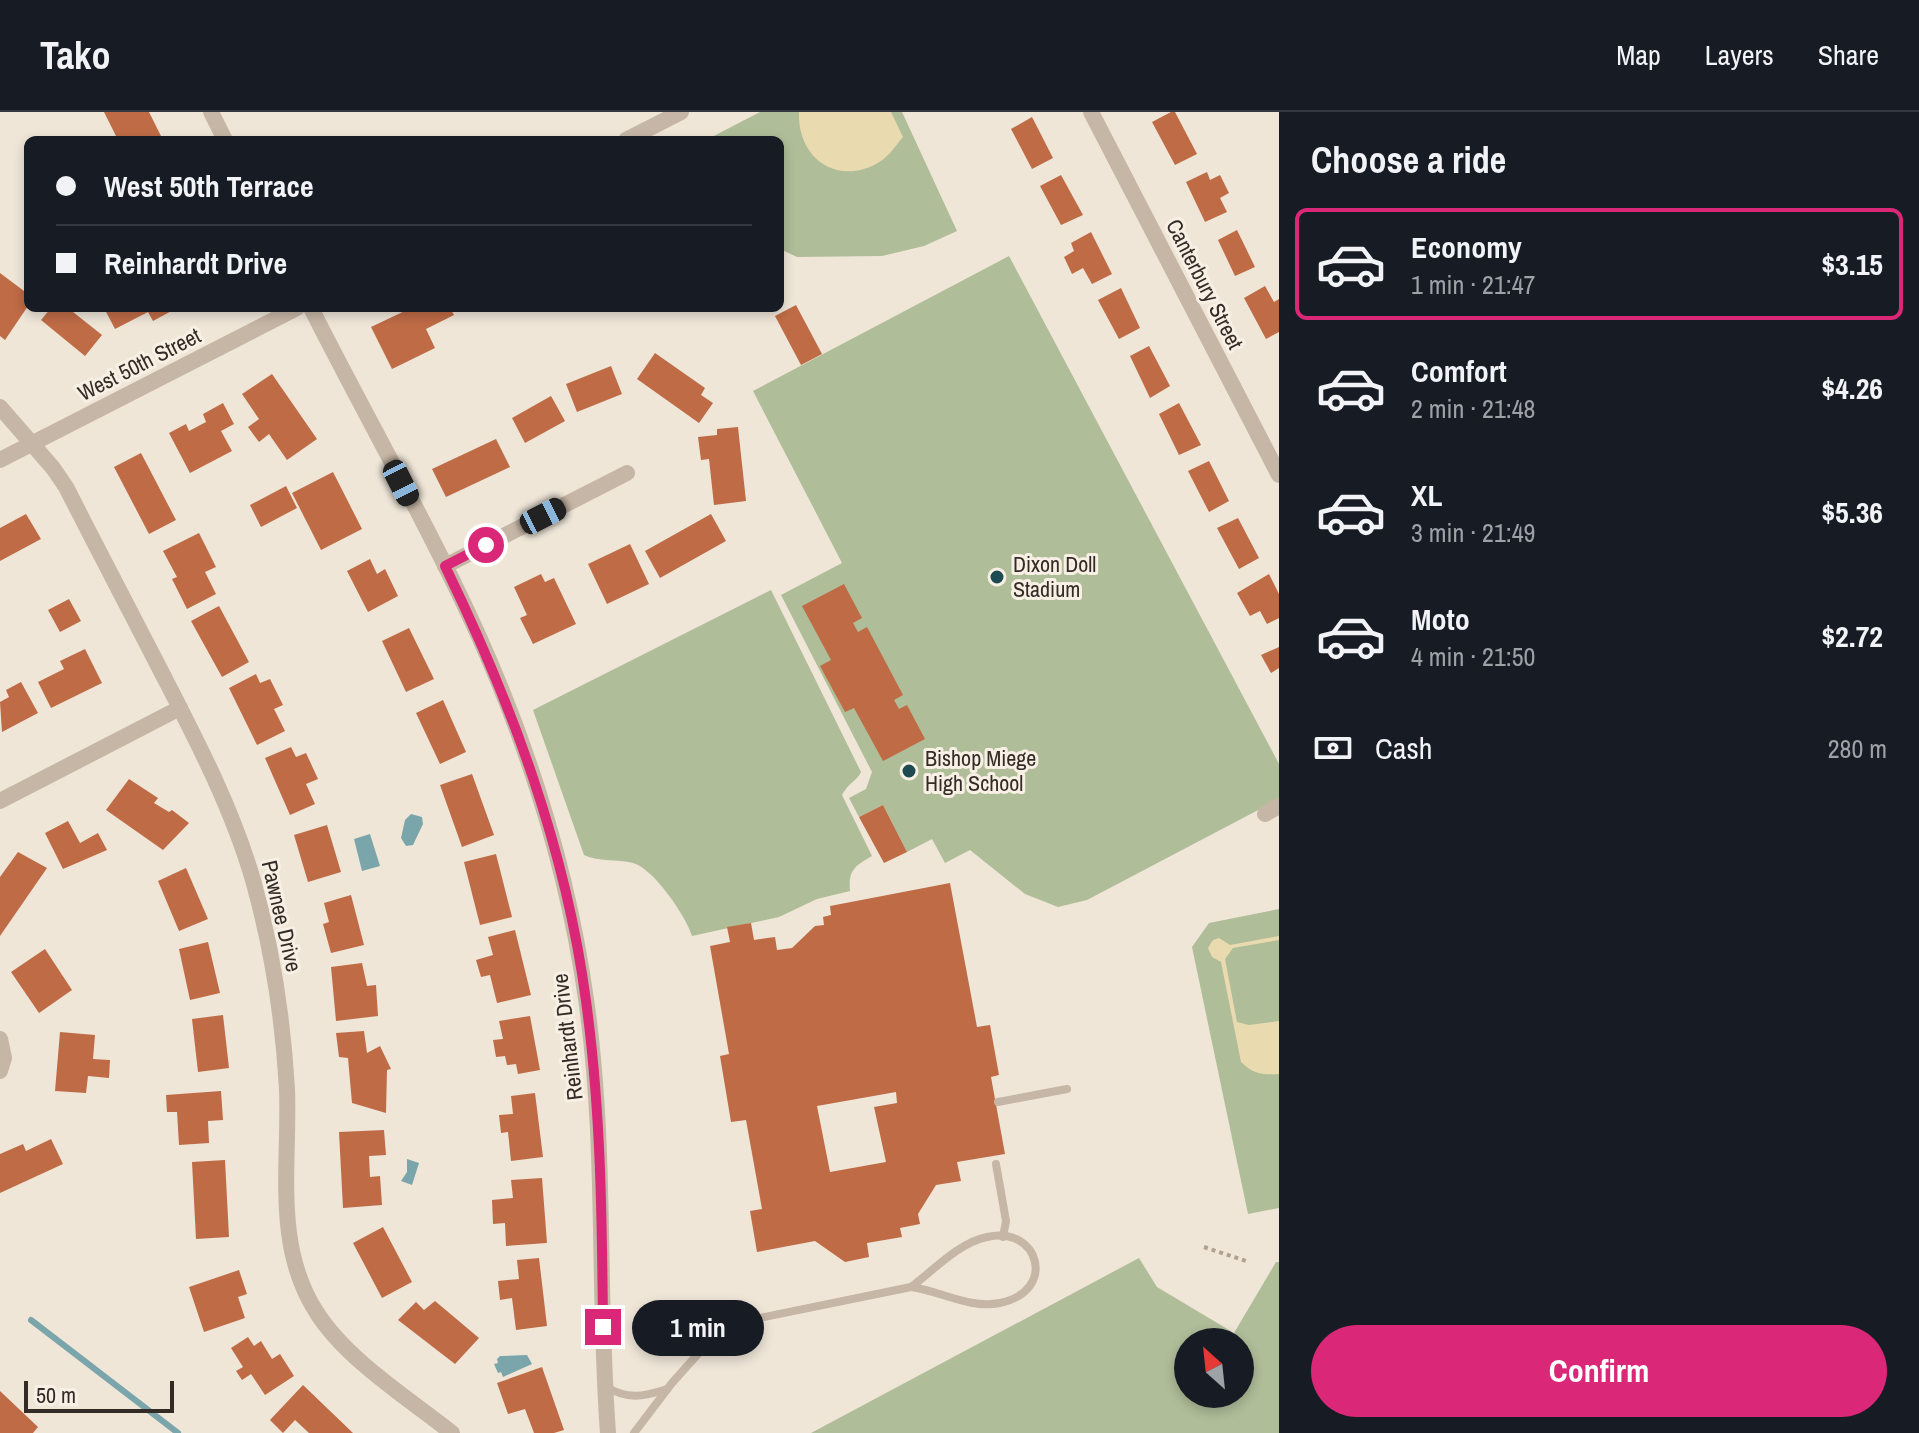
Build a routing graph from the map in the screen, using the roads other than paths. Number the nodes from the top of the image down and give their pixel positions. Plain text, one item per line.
1 (211, 112) edge
2 (681, 112) edge
3 (1091, 112) edge
4 (223, 136) edge
5 (634, 136) edge
6 (289, 312) edge
7 (313, 312) edge
8 (0, 407) edge
9 (33, 443) junction
10 (0, 460) edge
11 (627, 473) dead end
12 (1279, 475) edge
13 (445, 566) junction
14 (180, 708) junction
15 (0, 801) edge
16 (0, 1039) edge
17 (0, 1071) edge
18 (1067, 1089) dead end
19 (998, 1102) dead end
20 (996, 1164) dead end
21 (1003, 1237) junction
22 (911, 1287) junction
23 (604, 1385) junction
24 (667, 1389) junction
25 (452, 1433) edge
26 (608, 1433) edge
27 (634, 1433) edge

1 - 4 street
2 - 5 street
3 - 12 street, Canterbury Street
6 - 9 street, West 50th Street
7 - 13 street, Reinhardt Drive
8 - 9 street, Pawnee Drive
9 - 10 street, West 50th Street
9 - 14 street, Pawnee Drive
11 - 13 street
13 - 23 street, Reinhardt Drive
14 - 15 street
14 - 25 street, Pawnee Drive
16 - 17 street
18 - 19 lane
20 - 21 lane
21 - 22 lane
21 - 22 lane
22 - 24 lane
23 - 24 lane
23 - 26 street, Reinhardt Drive
24 - 27 lane

